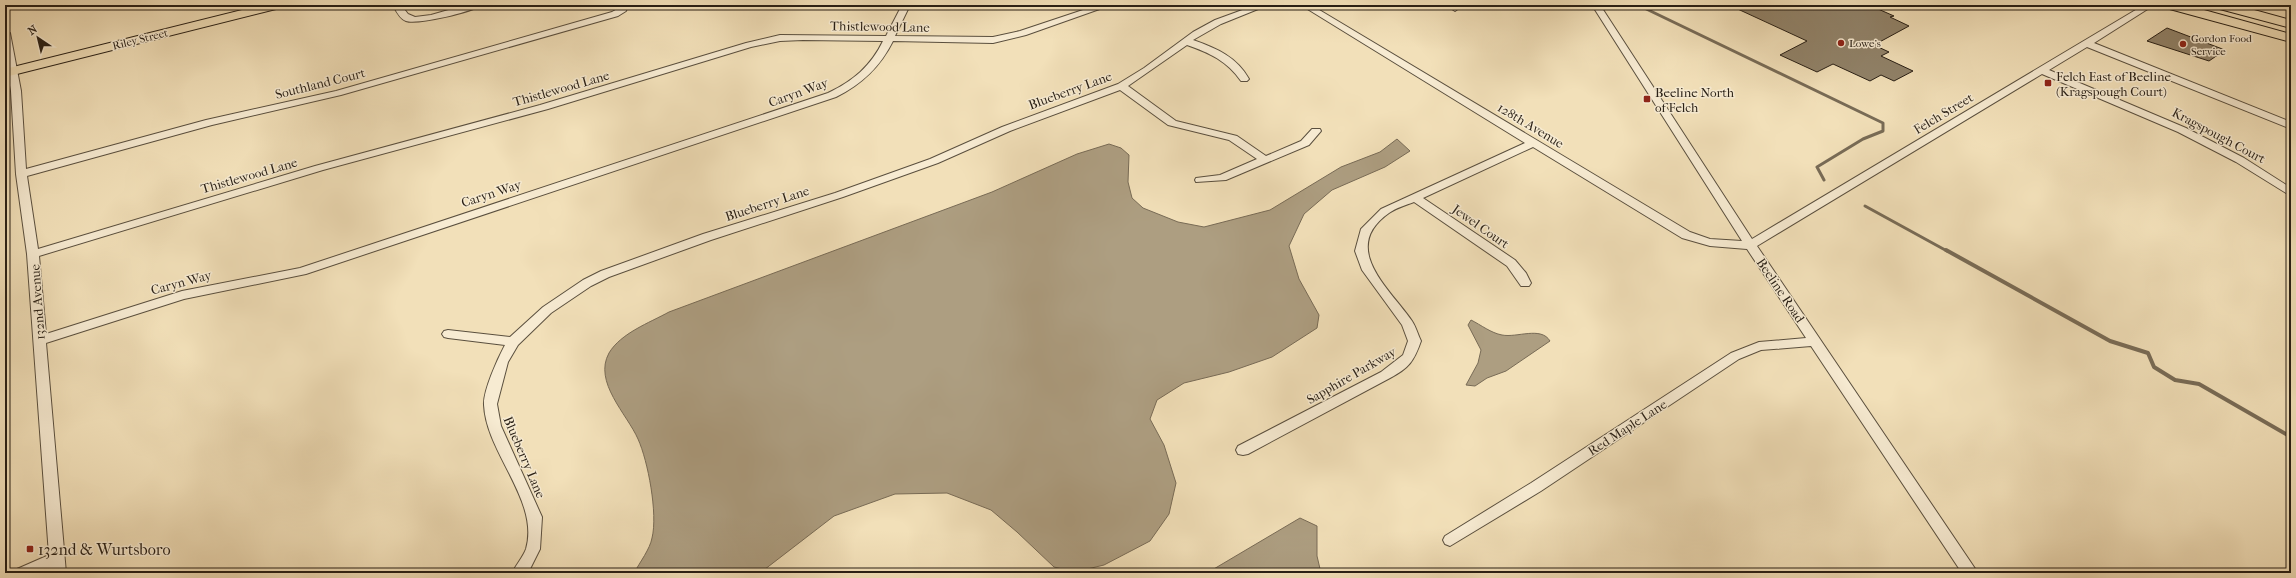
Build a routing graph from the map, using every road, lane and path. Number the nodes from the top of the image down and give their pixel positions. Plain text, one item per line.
1 (276, 5) edge
2 (397, 5) edge
3 (476, 5) edge
4 (906, 5) edge
5 (1264, 5) edge
6 (1305, 5) edge
7 (1596, 5) edge
8 (2150, 5) edge
9 (2171, 5) edge
10 (2221, 5) edge
11 (1104, 6) edge
12 (624, 7) edge
13 (2291, 24) edge
14 (5, 33) edge
15 (2291, 38) edge
16 (889, 39) junction
17 (1186, 41) junction
18 (2088, 43) junction
19 (2042, 70) junction
20 (9, 72) edge
21 (1244, 79) dead end
22 (1121, 86) junction
23 (2291, 126) edge
24 (1316, 131) dead end
25 (1533, 143) junction
26 (1265, 160) junction
27 (21, 174) junction
28 (1200, 180) dead end
29 (2291, 193) edge
30 (1415, 197) junction
31 (1750, 245) junction
32 (33, 254) junction
33 (1525, 283) dead end
34 (448, 334) dead end
35 (39, 340) junction
36 (1815, 341) junction
37 (513, 342) junction
38 (1243, 450) dead end
39 (1450, 540) dead end
40 (57, 566) edge
41 (22, 573) edge
42 (520, 573) edge
43 (1970, 573) edge

1 - 20 main road, Riley Street
2 - 3 street
4 - 16 street, Caryn Way
5 - 17 street, Blueberry Lane
6 - 25 street, 128th Avenue
7 - 31 street, Beeline Road
8 - 18 street, Felch Street
9 - 15 highway
10 - 13 highway
11 - 16 street, Thistlewood Lane
12 - 27 street, Southland Court
14 - 20 street, 132nd Avenue
16 - 32 street, Thistlewood Lane
16 - 35 street, Caryn Way
17 - 21 street
17 - 22 street, Blueberry Lane
18 - 19 street, Felch Street
18 - 23 street
19 - 29 street, Kragspough Court
19 - 31 street, Felch Street
20 - 27 street, 132nd Avenue
22 - 26 street
22 - 37 street, Blueberry Lane
24 - 26 street
25 - 30 street, Sapphire Parkway
25 - 31 street, 128th Avenue
26 - 28 street
27 - 32 street, 132nd Avenue
30 - 33 street, Jewel Court
30 - 38 street, Sapphire Parkway
31 - 36 street, Beeline Road
32 - 35 street, 132nd Avenue
34 - 37 street
35 - 40 street, 132nd Avenue
36 - 39 street, Red Maple Lane
36 - 43 street, Beeline Road
37 - 42 street, Blueberry Lane
40 - 41 street

